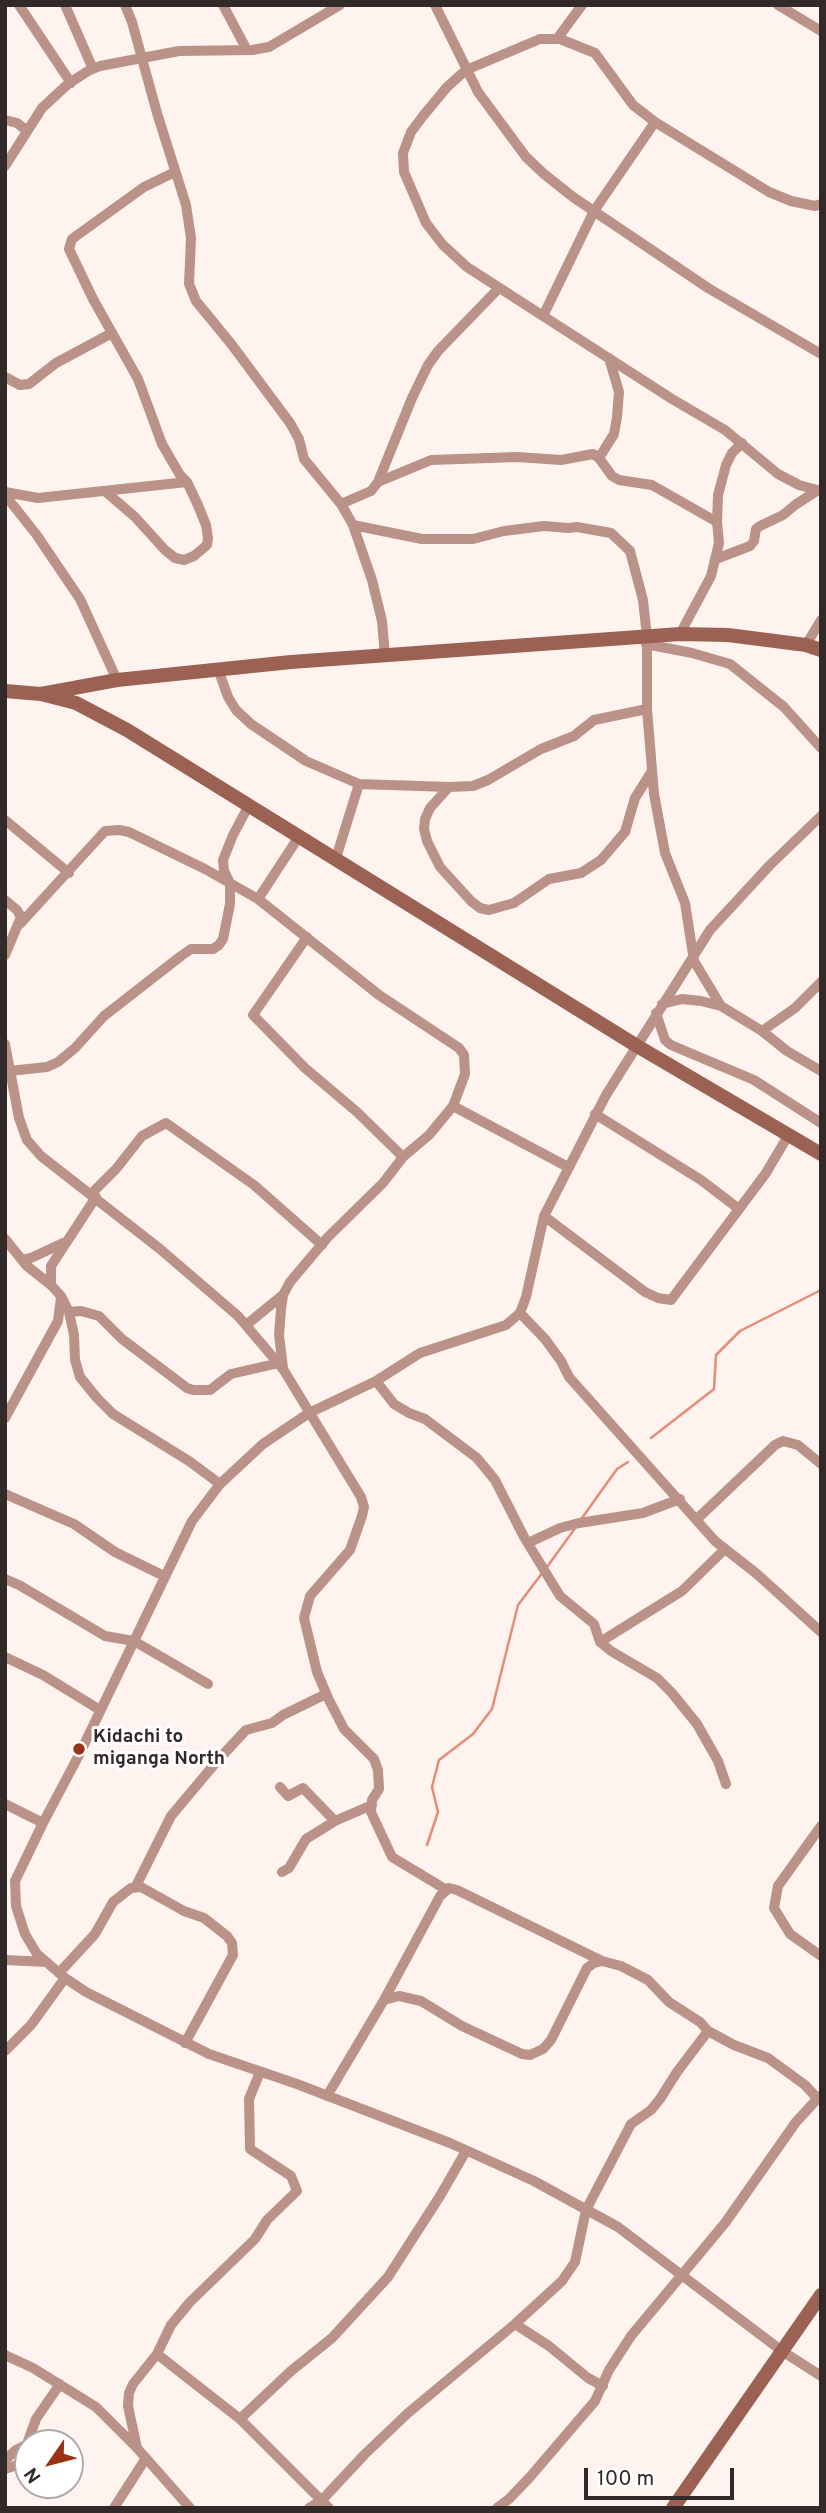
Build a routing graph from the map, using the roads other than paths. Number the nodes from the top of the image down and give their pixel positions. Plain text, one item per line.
1 (19, 5) edge
2 (65, 5) edge
3 (125, 5) edge
4 (223, 5) edge
5 (340, 5) edge
6 (435, 5) edge
7 (582, 5) edge
8 (778, 5) edge
9 (818, 26) edge
10 (557, 39) junction
11 (247, 50) junction
12 (141, 58) junction
13 (93, 69) junction
14 (466, 70) junction
15 (71, 83) junction
16 (5, 120) edge
17 (655, 122) junction
18 (26, 130) junction
19 (5, 166) edge
20 (175, 172) junction
21 (821, 204) edge
22 (594, 211) junction
23 (499, 288) junction
24 (543, 316) junction
25 (112, 333) junction
26 (821, 354) edge
27 (609, 358) junction
28 (5, 377) edge
29 (742, 443) junction
30 (599, 458) junction
31 (187, 482) junction
32 (378, 482) junction
33 (819, 491) edge
34 (106, 492) junction
35 (5, 494) edge
36 (341, 504) junction
37 (717, 522) junction
38 (353, 525) junction
39 (716, 559) junction
40 (821, 620) edge
41 (680, 634) junction
42 (646, 641) junction
43 (814, 648) edge
44 (385, 656) junction
45 (218, 669) junction
46 (117, 680) junction
47 (5, 691) edge
48 (41, 694) junction
49 (647, 709) junction
50 (821, 748) edge
51 (652, 771) junction
52 (359, 785) junction
53 (449, 787) junction
54 (249, 805) junction
55 (821, 816) edge
56 (5, 820) edge
57 (298, 838) junction
58 (336, 858) junction
59 (69, 873) junction
60 (230, 883) junction
61 (258, 899) junction
62 (5, 900) edge
63 (20, 924) junction
64 (307, 937) junction
65 (693, 953) junction
66 (5, 955) edge
67 (821, 982) edge
68 (720, 1006) junction
69 (659, 1009) junction
70 (762, 1031) junction
71 (5, 1044) edge
72 (637, 1045) junction
73 (9, 1071) junction
74 (821, 1071) edge
75 (453, 1106) junction
76 (595, 1114) junction
77 (821, 1123) edge
78 (789, 1134) junction
79 (821, 1154) edge
80 (403, 1157) junction
81 (568, 1167) junction
82 (93, 1196) junction
83 (739, 1209) junction
84 (544, 1216) junction
85 (5, 1239) edge
86 (66, 1241) junction
87 (322, 1245) junction
88 (22, 1260) junction
89 (51, 1285) junction
90 (283, 1295) junction
91 (61, 1296) junction
92 (69, 1312) junction
93 (520, 1313) junction
94 (246, 1325) junction
95 (281, 1366) junction
96 (376, 1381) junction
97 (309, 1413) junction
98 (5, 1418) edge
99 (821, 1464) edge
100 (220, 1484) junction
101 (5, 1494) edge
102 (680, 1499) junction
103 (697, 1519) junction
104 (528, 1543) junction
105 (724, 1550) junction
106 (164, 1576) junction
107 (5, 1579) edge
108 (821, 1632) edge
109 (134, 1641) junction
110 (600, 1642) junction
111 (5, 1657) edge
112 (208, 1684) dead end
113 (326, 1694) junction
114 (100, 1710) junction
115 (726, 1784) dead end
116 (280, 1787) dead end
117 (5, 1804) edge
118 (372, 1805) junction
119 (335, 1821) junction
120 (43, 1823) junction
121 (821, 1826) edge
122 (282, 1872) dead end
123 (136, 1886) junction
124 (445, 1889) junction
125 (821, 1956) edge
126 (5, 1960) edge
127 (602, 1961) junction
128 (47, 1962) junction
129 (62, 1975) junction
130 (384, 2000) junction
131 (708, 2031) junction
132 (186, 2043) junction
133 (5, 2051) edge
134 (260, 2071) junction
135 (327, 2096) junction
136 (819, 2097) edge
137 (466, 2151) junction
138 (586, 2210) junction
139 (681, 2274) junction
140 (821, 2295) edge
141 (515, 2324) junction
142 (782, 2351) junction
143 (157, 2354) junction
144 (5, 2355) edge
145 (821, 2376) edge
146 (60, 2384) junction
147 (603, 2386) junction
148 (240, 2419) junction
149 (32, 2429) edge
150 (137, 2448) junction
151 (146, 2458) junction
152 (326, 2504) edge
153 (114, 2508) edge
154 (190, 2508) edge
155 (309, 2508) edge
156 (497, 2508) edge
157 (673, 2508) edge

1 - 15 street
2 - 13 street
3 - 12 street
4 - 11 street
5 - 11 street
6 - 14 street
7 - 10 street
8 - 9 street
10 - 14 street
10 - 17 street
11 - 12 street
12 - 13 street
12 - 20 street
13 - 15 street
14 - 22 street
14 - 23 street
15 - 18 street
16 - 18 street
17 - 21 street
17 - 22 street
18 - 19 street
20 - 25 street
20 - 36 street
22 - 24 street
22 - 26 street
23 - 24 street
23 - 32 street
24 - 27 street
25 - 28 street
25 - 31 street
27 - 29 street
27 - 30 street
29 - 33 street
29 - 37 street
30 - 32 street
30 - 37 street
31 - 34 street
31 - 34 street
32 - 36 street
33 - 39 street
34 - 35 street
35 - 46 street
36 - 38 street
37 - 39 street
38 - 42 street
38 - 44 street
39 - 41 street
40 - 43 street
41 - 42 street
41 - 43 street
42 - 44 street
42 - 49 street
42 - 50 street
44 - 45 street
45 - 46 street
45 - 52 street
46 - 48 street
47 - 48 street
48 - 54 street
49 - 51 street
49 - 53 street
51 - 53 street
51 - 65 street
52 - 53 street
52 - 58 street
54 - 57 street
54 - 60 street
55 - 65 street
56 - 59 street
57 - 58 street
57 - 61 street
58 - 72 street
59 - 60 street
59 - 63 street
60 - 61 street
60 - 73 street
61 - 64 street
62 - 63 street
63 - 66 street
64 - 75 street
64 - 80 street
65 - 68 street
65 - 69 street
67 - 70 street
68 - 69 street
68 - 70 street
69 - 72 street
69 - 77 street
70 - 74 street
71 - 73 street
72 - 76 street
72 - 78 street
73 - 82 street
75 - 80 street
75 - 81 street
76 - 81 street
76 - 83 street
78 - 79 street
78 - 83 street
80 - 87 street
81 - 84 street
82 - 86 street
82 - 87 street
82 - 94 street
83 - 84 street
84 - 93 street
85 - 88 street
86 - 88 street
86 - 89 street
87 - 90 street
88 - 89 street
89 - 91 street
90 - 94 street
90 - 95 street
91 - 92 street
91 - 98 street
92 - 95 street
92 - 100 street
93 - 96 street
93 - 102 street
94 - 95 street
95 - 97 street
96 - 97 street
96 - 104 street
97 - 100 street
97 - 113 street
99 - 103 street
100 - 106 street
101 - 106 street
102 - 103 street
102 - 104 street
103 - 105 street
104 - 110 street
105 - 108 street
105 - 110 street
106 - 109 street
107 - 109 street
109 - 112 street
109 - 114 street
110 - 115 street
111 - 114 street
113 - 118 street
113 - 123 street
114 - 120 street
116 - 119 street
117 - 120 street
118 - 119 street
118 - 124 street
119 - 122 street
120 - 128 street
121 - 125 street
123 - 129 street
123 - 132 street
124 - 127 street
124 - 130 street
126 - 128 street
127 - 130 street
127 - 131 street
128 - 129 street
129 - 132 street
129 - 133 street
130 - 135 street
131 - 136 street
131 - 138 street
132 - 134 street
134 - 135 street
134 - 143 street
135 - 137 street
136 - 139 street
137 - 138 street
137 - 148 street
138 - 139 street
138 - 141 street
139 - 142 street
139 - 147 street
140 - 142 street
141 - 147 street
141 - 152 street
142 - 145 street
142 - 157 street
143 - 148 street
143 - 150 street
144 - 146 street
146 - 149 street
146 - 150 street
147 - 156 street
148 - 152 street
150 - 151 street
151 - 153 street
151 - 154 street
152 - 155 street

